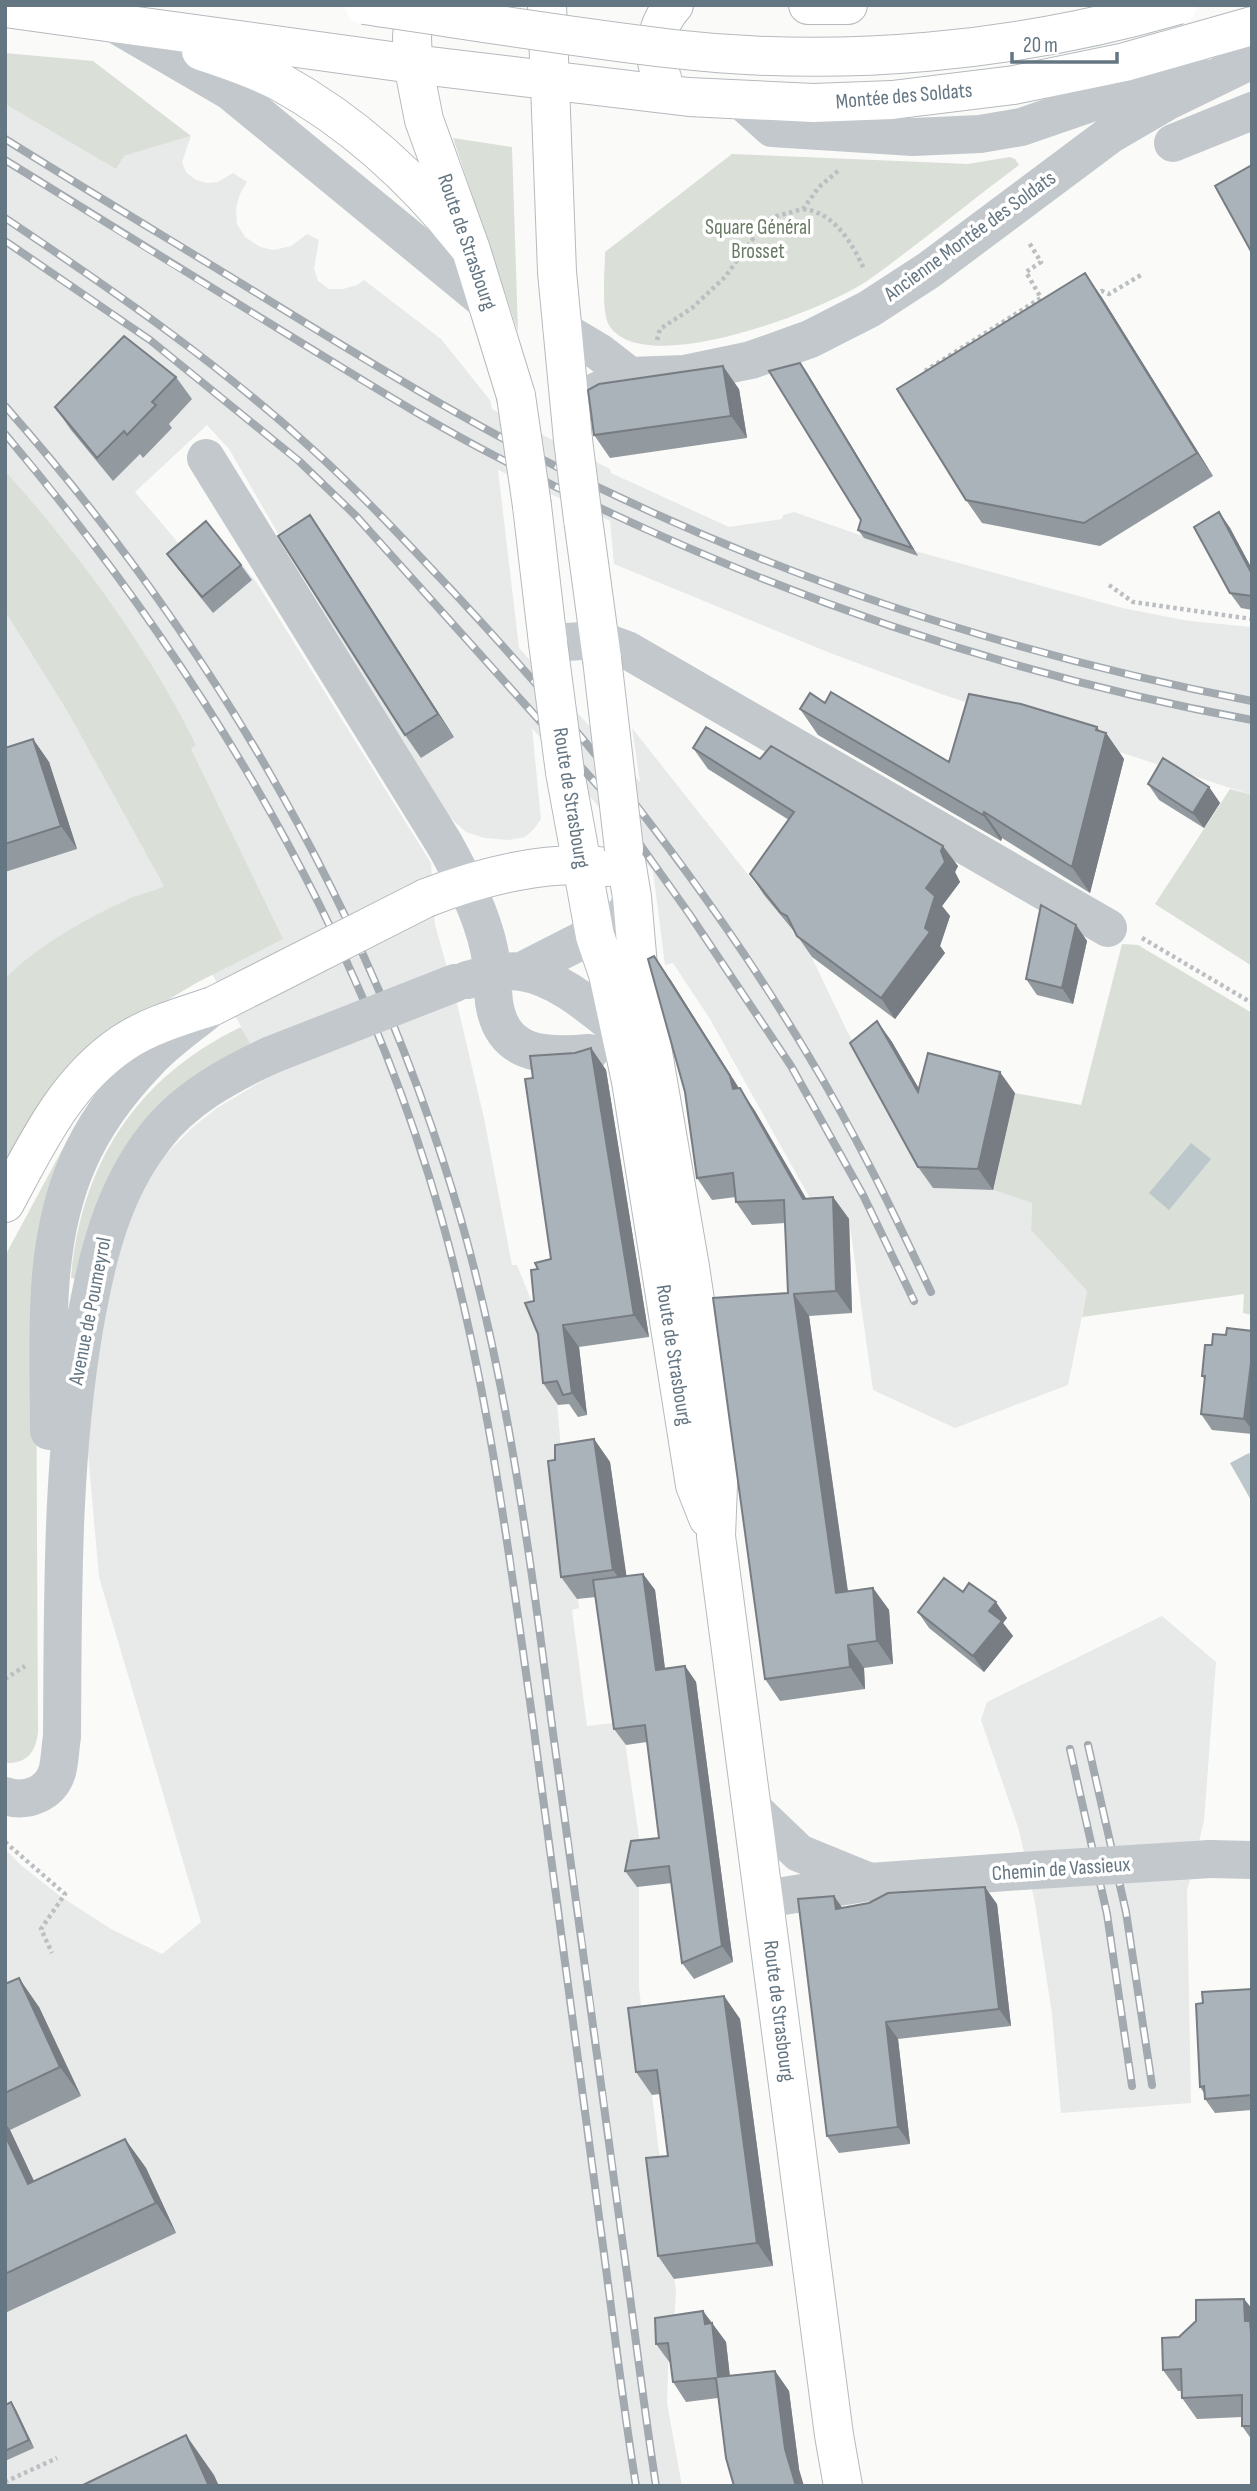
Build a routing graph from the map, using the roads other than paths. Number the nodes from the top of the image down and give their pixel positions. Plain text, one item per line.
1 (364, 5) edge
2 (415, 5) edge
3 (547, 5) edge
4 (674, 5) edge
5 (808, 5) edge
6 (848, 5) edge
7 (1178, 5) edge
8 (5, 8) edge
9 (116, 24) junction
10 (1252, 28) edge
11 (1252, 60) edge
12 (413, 64) junction
13 (551, 80) junction
14 (1014, 85) junction
15 (672, 95) junction
16 (742, 101) junction
17 (1252, 111) edge
18 (1051, 116) junction
19 (1173, 143) dead end
20 (1088, 151) junction
21 (471, 250) junction
22 (488, 303) junction
23 (562, 330) junction
24 (630, 376) junction
25 (572, 422) junction
26 (206, 458) dead end
27 (548, 642) junction
28 (601, 650) junction
29 (581, 863) junction
30 (466, 882) junction
31 (632, 897) junction
32 (1122, 931) road end
33 (595, 936) junction
34 (507, 973) junction
35 (213, 1006) junction
36 (621, 1031) junction
37 (589, 1053) edge
38 (5, 1203) edge
39 (716, 1536) junction
40 (62, 1737) junction
41 (5, 1796) edge
42 (753, 1809) junction
43 (1252, 1860) edge
44 (870, 1882) junction
45 (765, 1899) junction
46 (843, 2486) edge

1 - 7 main road, bridge
2 - 12 main road, Route de Strasbourg
3 - 13 main road, Route de Strasbourg
4 - 15 main road
5 - 6 main road
8 - 9 main road
9 - 12 main road, Montée des Soldats
9 - 21 main road
9 - 22 street
10 - 14 main road, Montée des Soldats
10 - 18 street
11 - 20 street, Ancienne Montée des Soldats
12 - 13 main road, Montée des Soldats
12 - 21 main road, Route de Strasbourg
13 - 15 main road, Montée des Soldats
13 - 23 main road, Route de Strasbourg
14 - 16 main road, Montée des Soldats
14 - 18 street
15 - 16 main road, Montée des Soldats
16 - 18 street
17 - 19 street
18 - 20 street
20 - 24 street, Ancienne Montée des Soldats
21 - 22 main road, Route de Strasbourg
22 - 27 main road, Route de Strasbourg, bridge
23 - 24 street
23 - 25 main road, Route de Strasbourg
24 - 25 street, Ancienne Montée des Soldats
25 - 28 main road, Route de Strasbourg, bridge
26 - 30 street
27 - 28 street
27 - 29 main road, Route de Strasbourg, bridge
28 - 31 main road, Route de Strasbourg, bridge
28 - 32 street
29 - 30 main road
29 - 31 main road
29 - 33 main road, Route de Strasbourg
30 - 34 street
30 - 35 main road, bridge
31 - 33 street, Avenue de Poumeyrol
31 - 39 main road, Route de Strasbourg
33 - 34 street, Avenue de Poumeyrol
33 - 36 main road, Route de Strasbourg
34 - 36 street
34 - 37 street
34 - 40 street, Avenue de Poumeyrol, bridge
35 - 38 main road
35 - 40 street, Avenue de Poumeyrol
36 - 39 main road, Route de Strasbourg
39 - 42 main road, Route de Strasbourg
40 - 41 street, Avenue de Poumeyrol
42 - 44 street, Chemin de Vassieux
42 - 45 main road, Route de Strasbourg
43 - 44 street, Chemin de Vassieux, bridge
44 - 45 street, Chemin de Vassieux
45 - 46 main road, Route de Strasbourg

